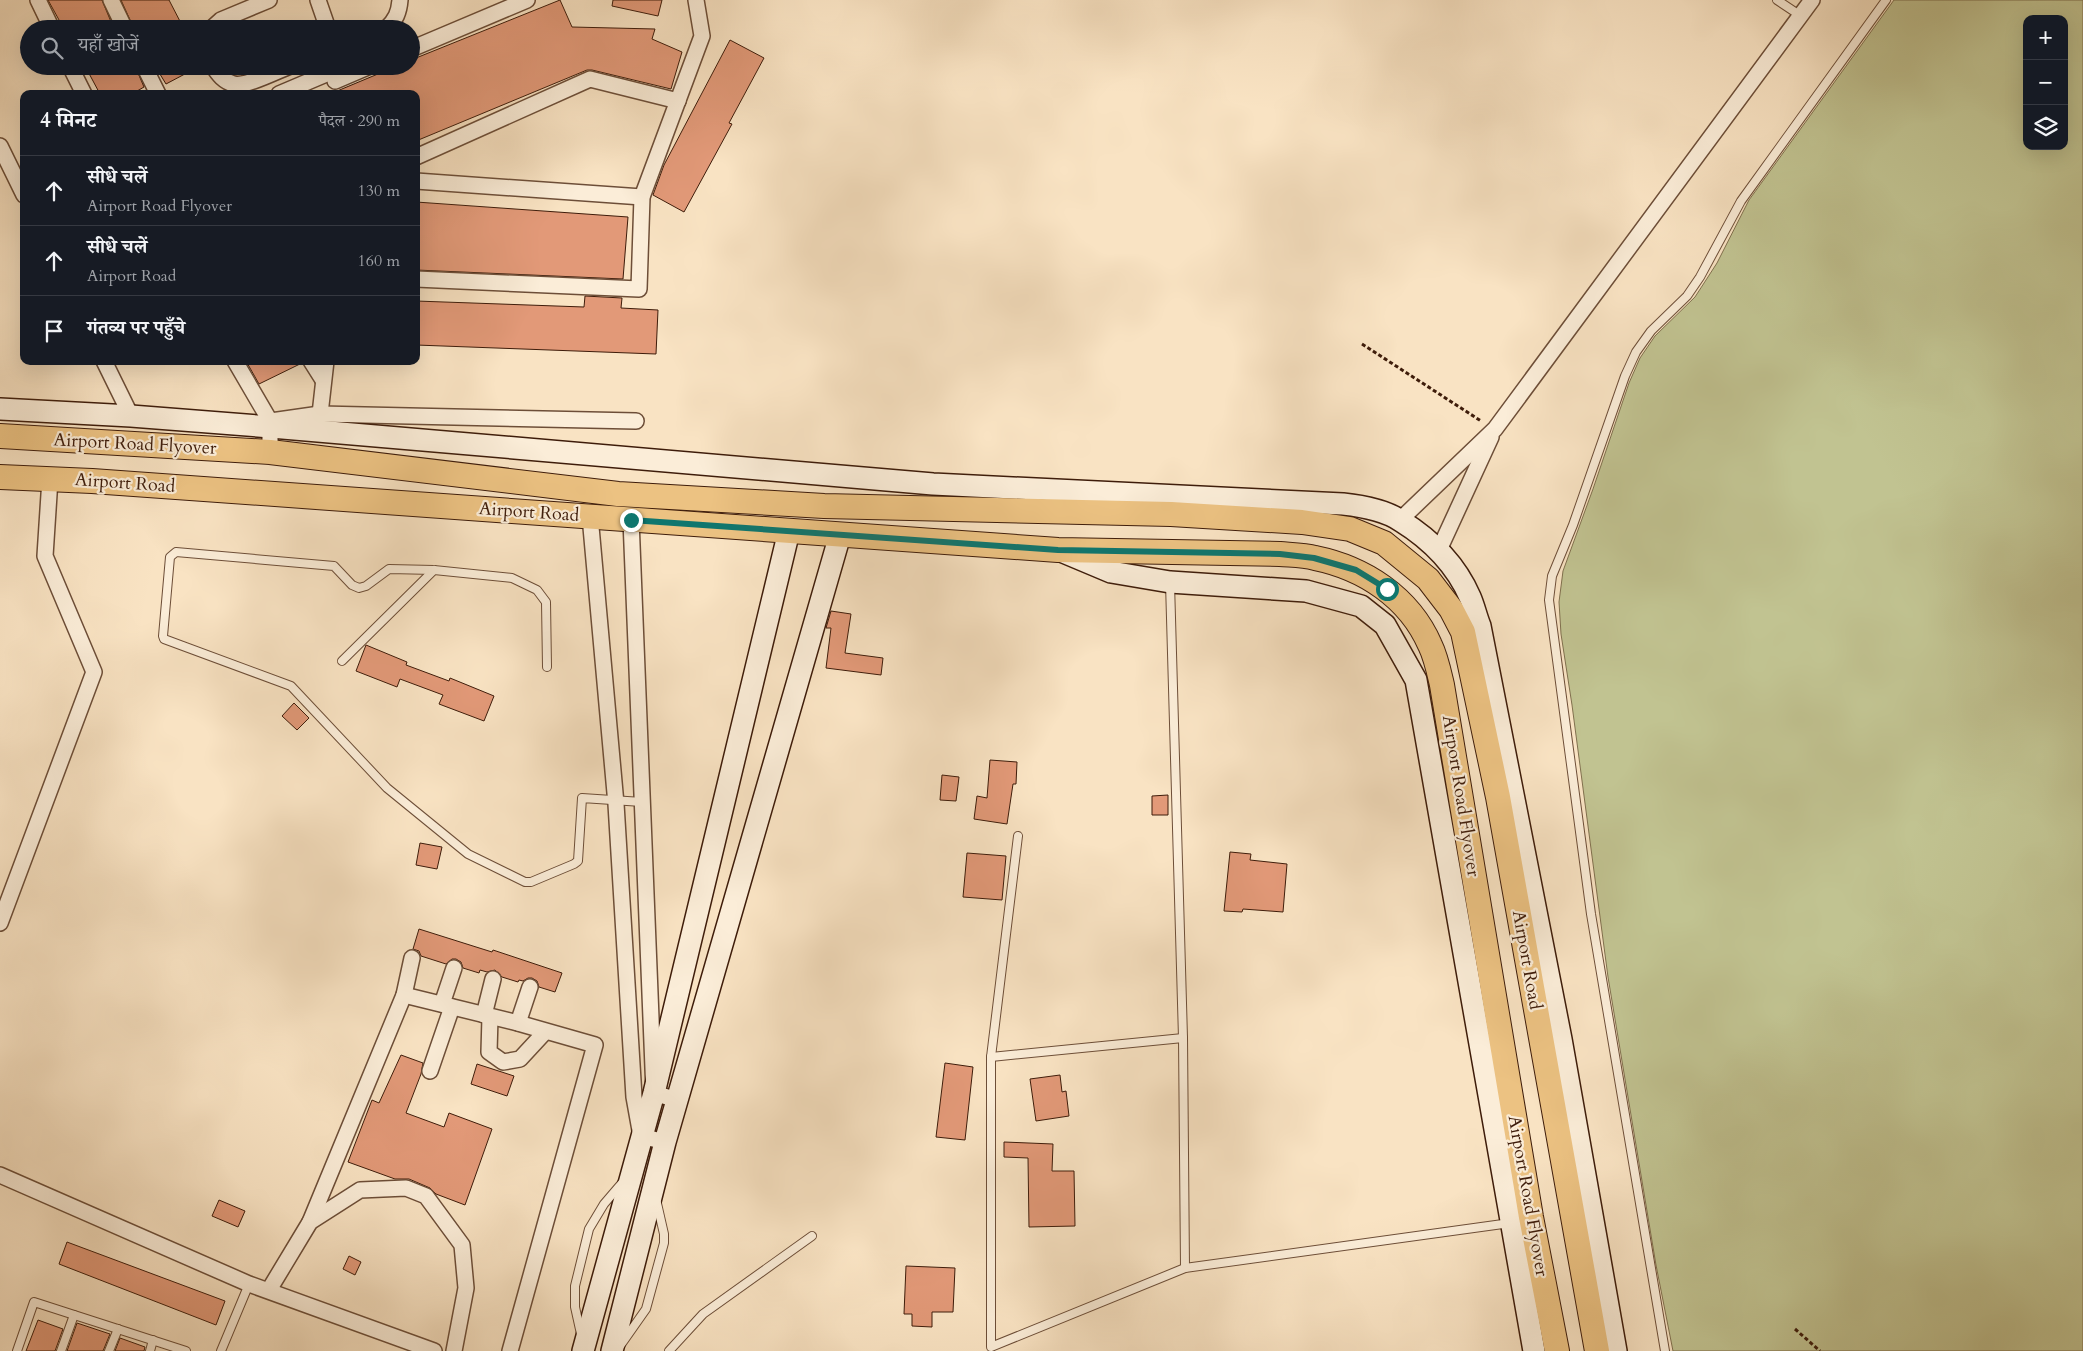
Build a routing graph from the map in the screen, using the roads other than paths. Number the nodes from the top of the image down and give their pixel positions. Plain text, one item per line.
1 (38, 0) edge
2 (111, 0) edge
3 (269, 0) edge
4 (318, 0) edge
5 (400, 0) edge
6 (504, 0) edge
7 (527, 0) edge
8 (696, 0) edge
9 (1777, 0) edge
10 (1812, 0) edge
11 (1886, 0) edge
12 (1801, 16) junction
13 (48, 20) edge
14 (121, 20) edge
15 (221, 20) edge
16 (325, 20) edge
17 (395, 20) edge
18 (420, 35) edge
19 (420, 45) edge
20 (74, 75) edge
21 (148, 75) edge
22 (220, 75) edge
23 (267, 75) edge
24 (324, 75) edge
25 (349, 75) edge
26 (82, 90) edge
27 (156, 90) edge
28 (288, 90) edge
29 (314, 90) edge
30 (678, 101) junction
31 (0, 146) edge
32 (420, 154) edge
33 (420, 181) edge
34 (20, 187) edge
35 (642, 197) junction
36 (420, 279) edge
37 (106, 365) edge
38 (237, 365) edge
39 (314, 365) edge
40 (325, 365) edge
41 (323, 380) junction
42 (0, 409) edge
43 (320, 414) junction
44 (131, 416) junction
45 (636, 421) dead end
46 (270, 424) junction
47 (1494, 429) junction
48 (0, 436) edge
49 (270, 452) junction
50 (0, 477) edge
51 (50, 479) junction
52 (590, 516) junction
53 (631, 520) junction
54 (1400, 520) junction
55 (789, 531) junction
56 (840, 535) junction
57 (1058, 550) junction
58 (1439, 550) junction
59 (434, 570) junction
60 (1428, 579) joint
61 (1170, 582) junction
62 (342, 661) dead end
63 (547, 667) dead end
64 (616, 800) junction
65 (642, 802) junction
66 (1018, 836) dead end
67 (4, 897) edge
68 (0, 923) edge
69 (412, 958) dead end
70 (454, 968) dead end
71 (492, 979) dead end
72 (530, 988) dead end
73 (404, 995) junction
74 (447, 1005) junction
75 (487, 1016) junction
76 (518, 1023) junction
77 (545, 1032) junction
78 (1183, 1038) junction
79 (991, 1057) junction
80 (430, 1071) dead end
81 (654, 1093) junction
82 (677, 1100) junction
83 (641, 1136) junction
84 (665, 1142) junction
85 (0, 1175) edge
86 (653, 1185) junction
87 (310, 1222) junction
88 (1512, 1222) junction
89 (812, 1236) dead end
90 (1185, 1268) junction
91 (249, 1284) junction
92 (270, 1290) junction
93 (74, 1315) junction
94 (118, 1329) junction
95 (153, 1340) junction
96 (584, 1349) edge
97 (17, 1351) edge
98 (61, 1351) edge
99 (109, 1351) edge
100 (150, 1351) edge
101 (186, 1351) edge
102 (221, 1351) edge
103 (434, 1351) edge
104 (454, 1351) edge
105 (510, 1351) edge
106 (612, 1351) edge
107 (617, 1351) edge
108 (669, 1351) edge
109 (1534, 1351) edge
110 (1556, 1351) edge
111 (1596, 1351) edge
112 (1616, 1351) edge
113 (1665, 1351) edge

1 - 13 street
2 - 14 street
3 - 15 street
4 - 16 street
5 - 17 street
6 - 18 street
7 - 19 street
8 - 30 street
9 - 12 lane
10 - 12 street
11 - 113 lane
12 - 47 street
20 - 26 street
21 - 27 street
22 - 23 street
24 - 28 street
25 - 29 street
30 - 32 street
30 - 35 street
31 - 34 street
33 - 35 street
35 - 36 street
37 - 44 street
38 - 46 street
39 - 41 street
40 - 41 street
41 - 43 street
42 - 44 street
43 - 45 street
43 - 46 street
44 - 46 street
46 - 49 street
46 - 54 street
47 - 54 street
47 - 58 street
48 - 49 main road, Airport Road Flyover
49 - 60 main road, Airport Road Flyover
50 - 51 main road, Airport Road
51 - 52 main road, Airport Road
51 - 67 street
52 - 53 main road, Airport Road
52 - 64 street
53 - 55 main road, Airport Road
53 - 65 street
54 - 58 street
55 - 56 main road, Airport Road
55 - 81 street
56 - 57 main road, Airport Road
56 - 82 street
57 - 61 street
57 - 110 main road, Airport Road Flyover
58 - 112 street
59 - 62 lane
59 - 63 lane
59 - 64 lane
60 - 111 main road, Airport Road
61 - 78 lane
61 - 88 street
64 - 65 lane
64 - 83 street
65 - 81 street
66 - 79 lane
67 - 68 street
69 - 73 street
70 - 74 street
71 - 75 street
72 - 76 street
73 - 74 street
73 - 87 street
74 - 75 street
74 - 80 street
75 - 76 street
75 - 77 street
76 - 77 street
77 - 105 street
78 - 79 lane
78 - 90 lane
79 - 90 lane
81 - 82 street
81 - 83 street
82 - 84 street
83 - 84 street
83 - 96 street
84 - 86 street
85 - 91 street
86 - 106 street
86 - 107 lane
87 - 92 street
87 - 104 street
88 - 90 lane
88 - 109 street
89 - 108 lane
91 - 92 street
91 - 102 lane
92 - 103 street
93 - 94 lane
93 - 97 lane
93 - 98 lane
94 - 95 lane
94 - 99 lane
95 - 100 lane
95 - 101 lane

